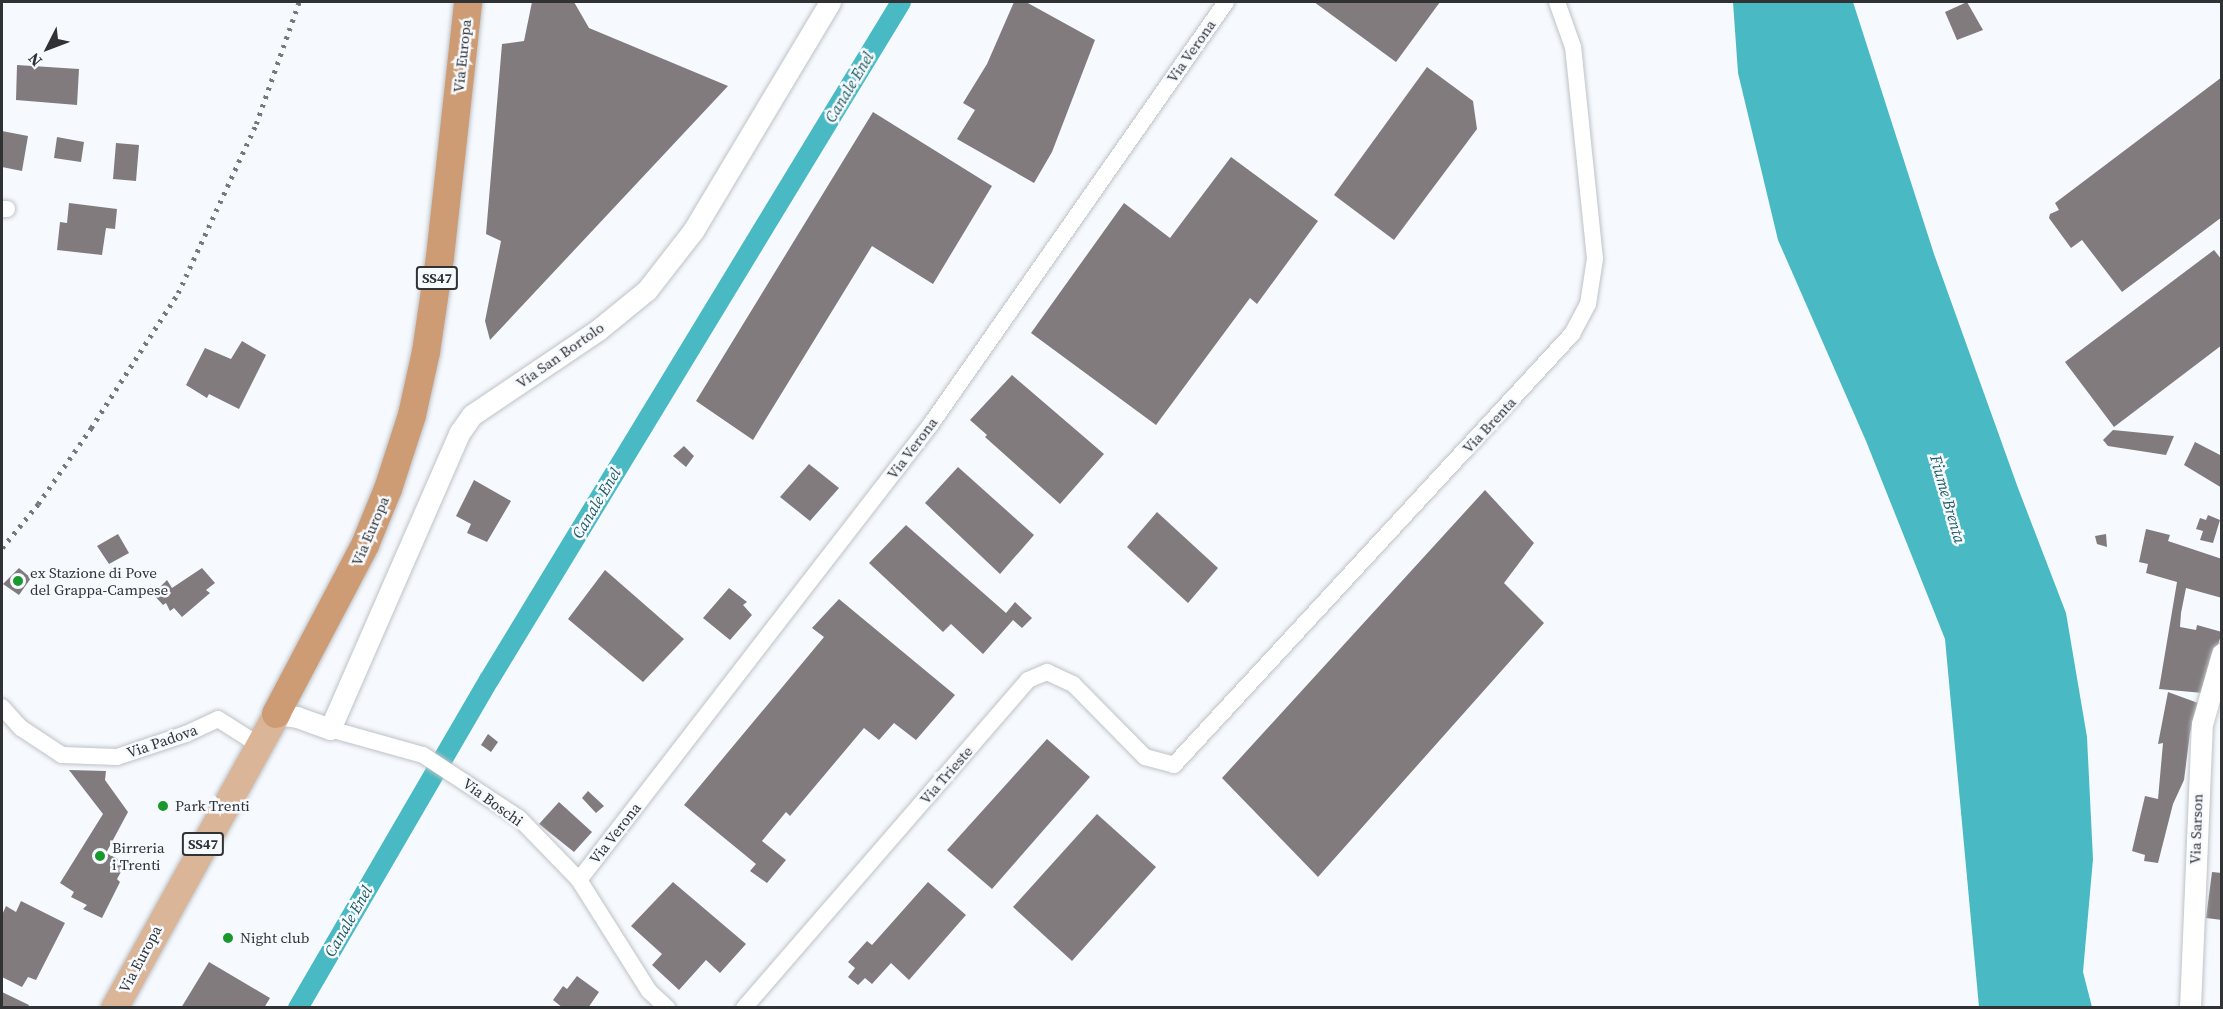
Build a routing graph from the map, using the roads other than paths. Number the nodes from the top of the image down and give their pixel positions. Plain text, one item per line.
1 (468, 2) edge
2 (830, 2) edge
3 (1226, 2) edge
4 (1557, 2) edge
5 (2222, 654) edge
6 (2, 707) edge
7 (276, 714) junction
8 (330, 729) junction
9 (258, 745) junction
10 (1174, 765) joint
11 (579, 880) junction
12 (114, 1008) edge
13 (668, 1008) edge
14 (744, 1008) edge
15 (2190, 1008) edge

1 - 7 highway, Via Europa / SS47
2 - 8 street, Via San Bortolo
3 - 11 street, Via Verona
4 - 10 street, Via Brenta
5 - 15 street, Via Sarson
6 - 9 street, Via Padova
7 - 8 street, Via Boschi
7 - 9 main road, Via Europa / SS47
8 - 11 street, Via Boschi
9 - 12 main road, Via Europa / SS47
10 - 14 street, Via Trieste
11 - 13 street, Via Boschi

